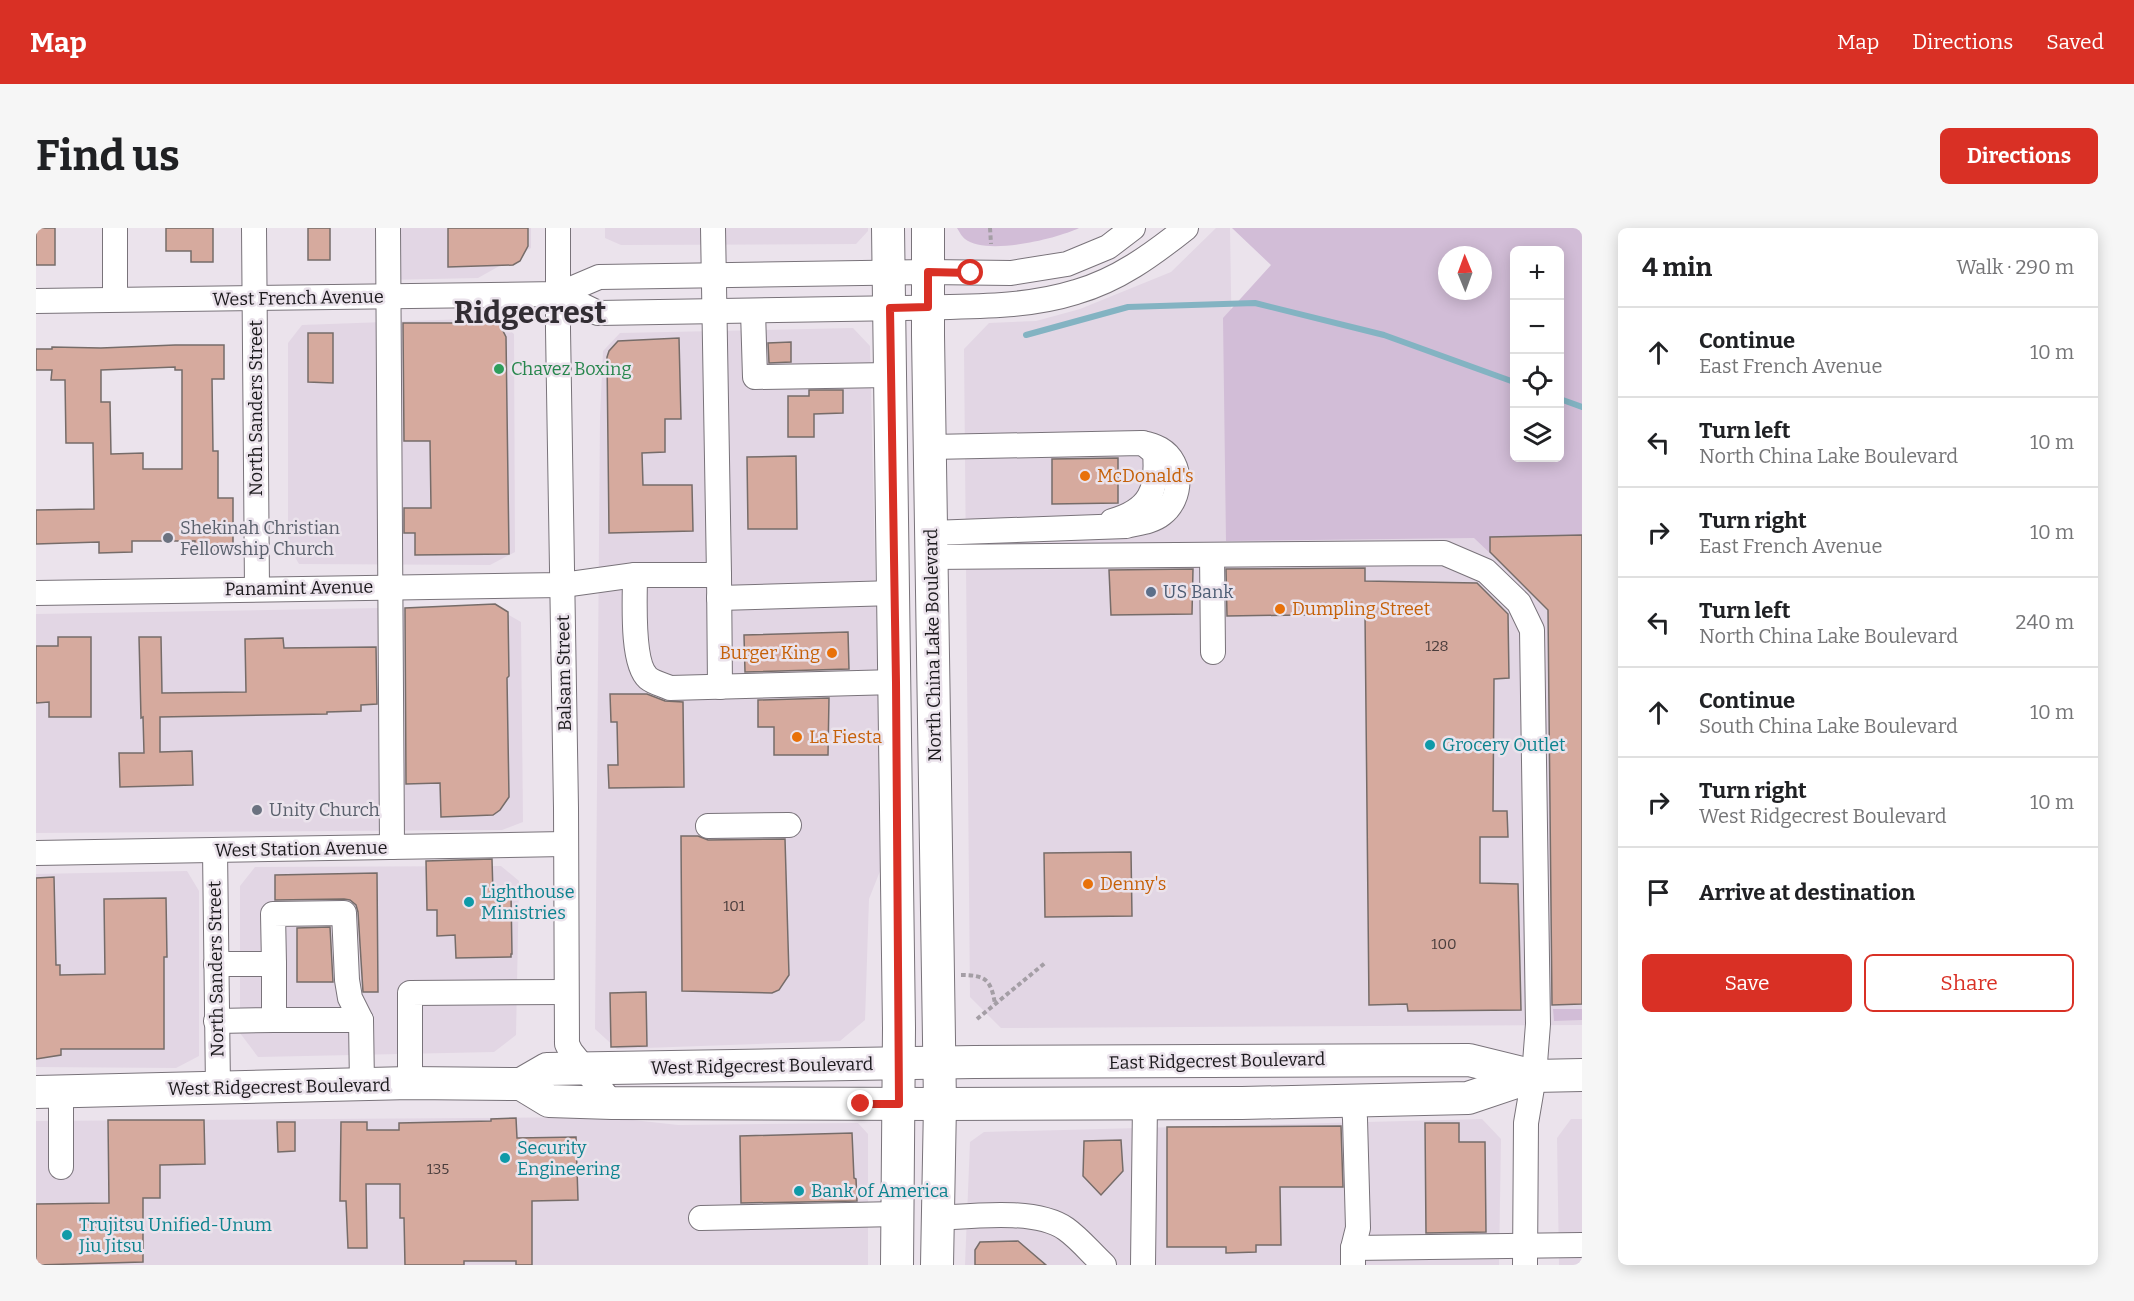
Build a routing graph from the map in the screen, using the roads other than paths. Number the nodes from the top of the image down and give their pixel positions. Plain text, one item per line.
1 (115, 228) edge
2 (254, 228) edge
3 (388, 228) edge
4 (558, 228) edge
5 (713, 228) edge
6 (888, 228) edge
7 (928, 228) edge
8 (1133, 228) edge
9 (1185, 228) edge
10 (928, 272) junction
11 (888, 274) junction
12 (713, 275) junction
13 (559, 294) junction
14 (389, 296) junction
15 (255, 298) junction
16 (115, 299) junction
17 (36, 301) edge
18 (928, 307) junction
19 (890, 308) junction
20 (715, 311) junction
21 (753, 311) junction
22 (890, 375) junction
23 (930, 447) junction
24 (892, 485) junction
25 (931, 545) junction
26 (1212, 555) junction
27 (635, 575) junction
28 (562, 585) junction
29 (390, 587) junction
30 (719, 587) junction
31 (257, 589) junction
32 (36, 593) edge
33 (895, 593) junction
34 (934, 648) junction
35 (1212, 652) dead end
36 (896, 682) junction
37 (720, 687) junction
38 (708, 825) dead end
39 (789, 825) dead end
40 (565, 844) junction
41 (392, 847) junction
42 (214, 850) junction
43 (36, 854) edge
44 (216, 964) junction
45 (274, 964) junction
46 (566, 992) junction
47 (274, 1020) junction
48 (361, 1020) junction
49 (216, 1021) junction
50 (939, 1062) junction
51 (898, 1063) junction
52 (585, 1068) junction
53 (1582, 1075) edge
54 (1534, 1076) junction
55 (410, 1083) junction
56 (521, 1084) junction
57 (362, 1085) junction
58 (218, 1088) junction
59 (49, 1092) edge
60 (1353, 1100) junction
61 (612, 1103) junction
62 (1145, 1103) junction
63 (899, 1104) junction
64 (940, 1104) junction
65 (61, 1167) dead end
66 (898, 1214) junction
67 (701, 1218) dead end
68 (937, 1218) junction
69 (1582, 1245) edge
70 (1525, 1255) edge
71 (1353, 1256) edge
72 (1102, 1264) edge
73 (897, 1265) edge
74 (937, 1265) edge
75 (1143, 1265) edge

1 - 16 street
2 - 15 street, North Sanders Street
3 - 14 street
4 - 13 street, Balsam Street
5 - 12 street
6 - 11 main road, North China Lake Boulevard
7 - 10 main road, North China Lake Boulevard
8 - 10 street, West French Avenue
9 - 18 street, West French Avenue
10 - 11 street, West French Avenue
10 - 18 main road, North China Lake Boulevard
11 - 12 street, West French Avenue
11 - 19 main road, North China Lake Boulevard
12 - 13 street, West French Avenue
12 - 20 street
13 - 14 street, West French Avenue
13 - 20 street, West French Avenue
13 - 28 street, Balsam Street
14 - 15 street, West French Avenue
14 - 29 street
15 - 16 street, West French Avenue
15 - 31 street, North Sanders Street
16 - 17 street, West French Avenue
18 - 19 street, West French Avenue
18 - 23 main road, North China Lake Boulevard
19 - 21 street, West French Avenue
19 - 22 main road, North China Lake Boulevard
20 - 21 street, West French Avenue
20 - 30 street
21 - 22 street
22 - 24 main road, North China Lake Boulevard
23 - 25 main road, North China Lake Boulevard
23 - 25 street
24 - 33 main road, North China Lake Boulevard
24 - 34 main road
25 - 26 street
25 - 34 main road, North China Lake Boulevard
26 - 35 street
26 - 54 street
27 - 28 street, Panamint Avenue
27 - 30 street, Panamint Avenue
27 - 37 street
28 - 29 street, Panamint Avenue
28 - 40 street, Balsam Street
29 - 31 street, Panamint Avenue
29 - 41 street
30 - 33 street, Panamint Avenue
30 - 37 street
31 - 32 street, Panamint Avenue
33 - 36 main road, North China Lake Boulevard
34 - 50 main road, North China Lake Boulevard
36 - 37 street
36 - 51 main road, North China Lake Boulevard
38 - 39 street
40 - 41 street, West Station Avenue
40 - 46 street, Balsam Street
41 - 42 street, West Station Avenue
42 - 43 street, West Station Avenue
42 - 44 street, North Sanders Street
44 - 45 street
44 - 49 street, North Sanders Street
45 - 47 street
45 - 48 street
46 - 52 street, Balsam Street
46 - 55 street
47 - 48 street
47 - 49 street
48 - 57 street
49 - 58 street, North Sanders Street
50 - 51 main road, East Ridgecrest Boulevard
50 - 54 main road, East Ridgecrest Boulevard
50 - 64 main road, North China Lake Boulevard
51 - 52 main road, West Ridgecrest Boulevard
51 - 63 main road, North China Lake Boulevard
52 - 56 main road, West Ridgecrest Boulevard
52 - 61 street, Balsam Street
53 - 54 main road, East Ridgecrest Boulevard
54 - 60 main road, East Ridgecrest Boulevard
54 - 70 street
55 - 56 main road, West Ridgecrest Boulevard
55 - 57 main road, West Ridgecrest Boulevard
56 - 61 main road, West Ridgecrest Boulevard
57 - 58 main road, West Ridgecrest Boulevard
58 - 59 main road, West Ridgecrest Boulevard
59 - 65 street
60 - 62 main road, East Ridgecrest Boulevard
60 - 71 street
61 - 63 main road, West Ridgecrest Boulevard
62 - 64 main road, East Ridgecrest Boulevard
62 - 75 street
63 - 64 main road, West Ridgecrest Boulevard
63 - 66 main road, North China Lake Boulevard
64 - 68 main road, North China Lake Boulevard
66 - 67 street
66 - 73 main road, North China Lake Boulevard
68 - 72 street
68 - 74 main road, North China Lake Boulevard
69 - 70 street
70 - 71 street

